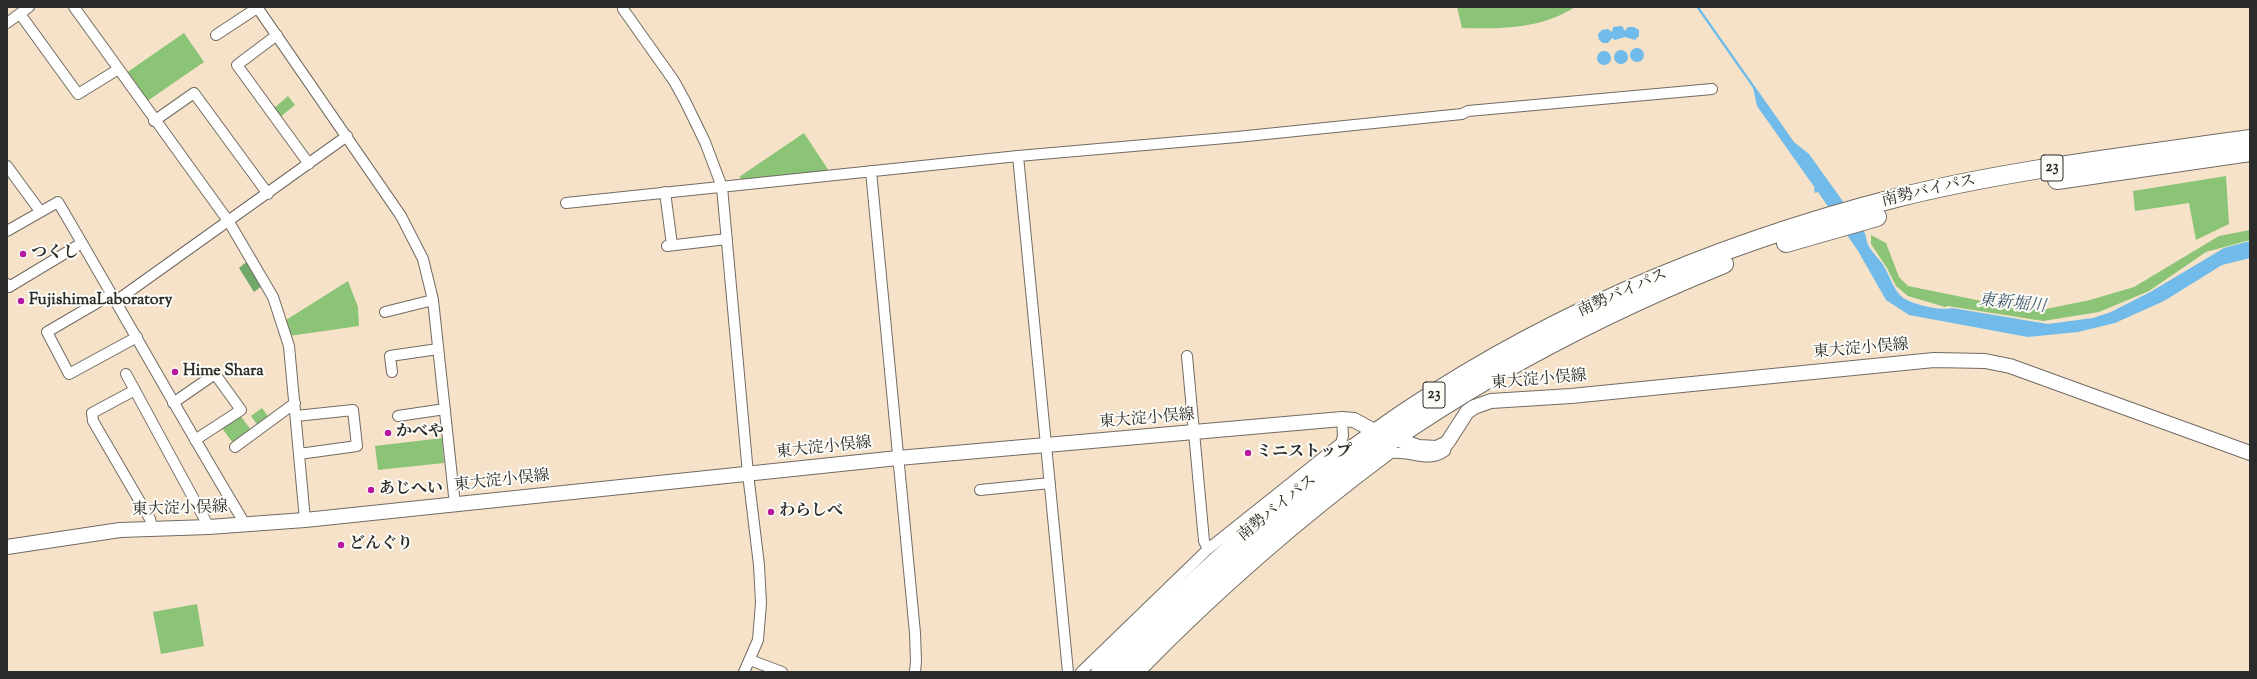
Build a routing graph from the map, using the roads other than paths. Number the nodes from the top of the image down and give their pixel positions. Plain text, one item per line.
1 (29, 7) edge
2 (74, 7) edge
3 (257, 7) edge
4 (623, 9) dead end
5 (20, 14) junction
6 (7, 23) edge
7 (277, 35) junction
8 (216, 36) dead end
9 (117, 70) junction
10 (1712, 89) dead end
11 (154, 121) junction
12 (347, 136) junction
13 (2250, 139) edge
14 (2250, 152) edge
15 (1018, 156) junction
16 (309, 164) junction
17 (7, 166) edge
18 (871, 171) junction
19 (722, 187) junction
20 (665, 192) junction
21 (268, 194) junction
22 (566, 203) dead end
23 (40, 211) junction
24 (1860, 215) junction
25 (229, 222) junction
26 (1833, 222) junction
27 (7, 231) edge
28 (727, 240) junction
29 (82, 242) junction
30 (7, 284) edge
31 (114, 297) junction
32 (433, 300) junction
33 (385, 312) dead end
34 (137, 337) junction
35 (438, 349) junction
36 (1187, 356) dead end
37 (392, 372) dead end
38 (126, 374) dead end
39 (135, 390) junction
40 (173, 403) junction
41 (295, 403) junction
42 (445, 409) junction
43 (296, 416) junction
44 (398, 416) dead end
45 (1342, 419) junction
46 (1376, 432) junction
47 (1195, 433) junction
48 (1394, 438) junction
49 (195, 440) junction
50 (1447, 443) junction
51 (1047, 445) junction
52 (235, 447) dead end
53 (2250, 453) edge
54 (299, 454) junction
55 (898, 458) junction
56 (748, 474) junction
57 (1050, 483) junction
58 (980, 490) dead end
59 (456, 505) junction
60 (305, 520) junction
61 (246, 524) junction
62 (209, 527) junction
63 (152, 528) junction
64 (7, 547) edge
65 (1208, 549) junction
66 (750, 660) junction
67 (744, 672) edge
68 (782, 672) edge
69 (915, 672) edge
70 (1068, 672) edge
71 (1081, 672) edge
72 (1100, 672) edge
73 (1123, 672) edge
74 (1140, 672) edge

1 - 5 street
2 - 9 street
3 - 7 street
3 - 8 street
4 - 19 street
5 - 6 street
5 - 9 street
7 - 12 street
7 - 16 street
9 - 11 street
10 - 15 street
11 - 21 street
11 - 25 street
12 - 16 street
12 - 32 street
13 - 24 highway, 南勢バイパス / 23
14 - 24 highway, 南勢バイパス / 23
15 - 18 street
15 - 51 street
16 - 21 street
17 - 23 street
18 - 19 street
18 - 55 street
19 - 20 street
19 - 28 street
20 - 22 street
20 - 28 street
21 - 25 street
23 - 27 street
23 - 29 street
24 - 26 highway, 南勢バイパス / 23
25 - 31 street
25 - 41 street
26 - 46 highway, 南勢バイパス / 23
26 - 48 highway, 南勢バイパス / 23
28 - 56 street
29 - 30 street
29 - 31 street
31 - 34 street
31 - 34 street
32 - 33 street
32 - 35 street
34 - 40 street
35 - 37 street
35 - 42 street
36 - 47 street
38 - 39 street
39 - 62 street
39 - 63 street
40 - 49 street
40 - 49 street
41 - 43 street
41 - 52 street
42 - 44 street
42 - 59 street
43 - 54 street
43 - 54 street
45 - 46 main road, 東大淀小俣線
45 - 47 main road, 東大淀小俣線
45 - 65 street
46 - 48 main road, 東大淀小俣線
46 - 72 highway, 南勢バイパス / 23
47 - 51 main road, 東大淀小俣線
47 - 65 street
48 - 50 main road, 東大淀小俣線
48 - 73 highway, 南勢バイパス / 23
49 - 61 street
50 - 53 main road, 東大淀小俣線
50 - 74 street
51 - 55 main road, 東大淀小俣線
51 - 57 street
54 - 60 street
55 - 56 main road, 東大淀小俣線
55 - 69 street
56 - 59 main road, 東大淀小俣線
56 - 66 street
57 - 58 street
57 - 70 street
59 - 60 main road, 東大淀小俣線
60 - 61 main road, 東大淀小俣線
61 - 62 main road, 東大淀小俣線
62 - 63 main road, 東大淀小俣線
63 - 64 main road, 東大淀小俣線
65 - 71 street
66 - 67 street
66 - 68 street

